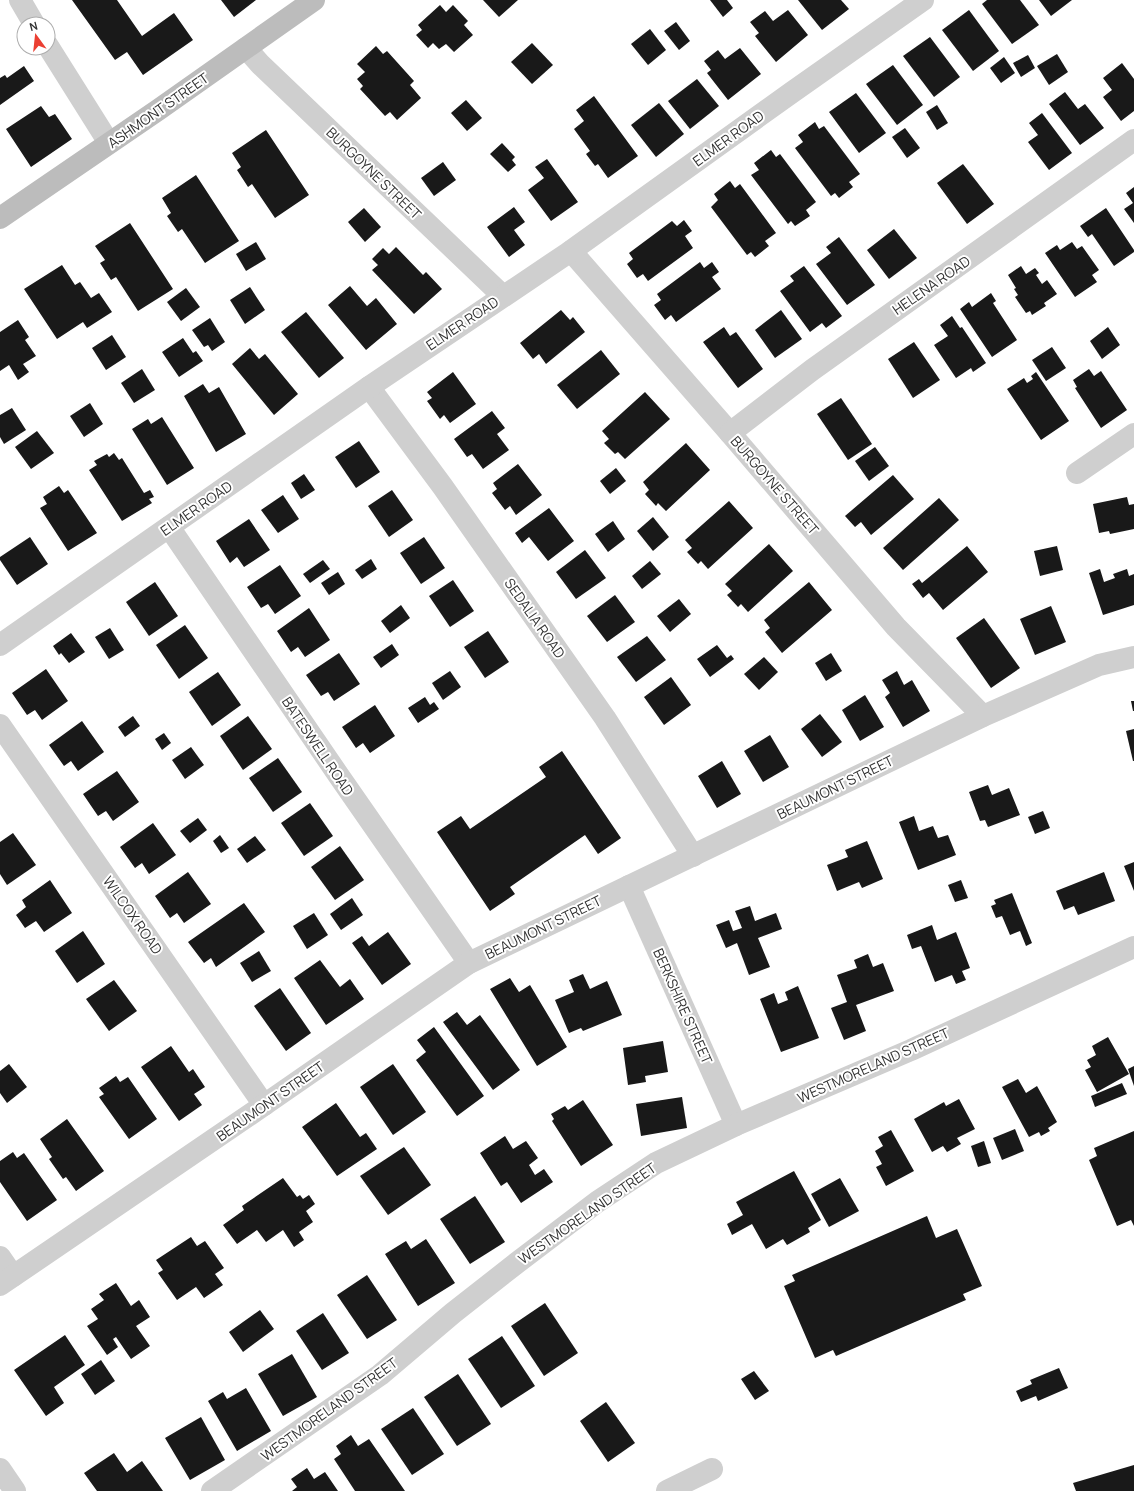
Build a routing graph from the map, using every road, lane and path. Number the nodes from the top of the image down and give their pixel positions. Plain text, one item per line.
1 (20, 0) edge
2 (314, 0) edge
3 (924, 0) edge
4 (29, 16) edge
5 (246, 48) junction
6 (54, 56) edge
7 (1134, 140) edge
8 (110, 143) junction
9 (0, 218) edge
10 (571, 251) junction
11 (503, 296) junction
12 (368, 387) junction
13 (730, 433) junction
14 (1134, 434) edge
15 (1077, 473) dead end
16 (169, 527) junction
17 (0, 645) edge
18 (1134, 657) edge
19 (983, 716) junction
20 (0, 725) edge
21 (693, 856) junction
22 (629, 886) junction
23 (1134, 947) edge
24 (469, 963) junction
25 (264, 1105) junction
26 (736, 1125) junction
27 (0, 1256) edge
28 (7, 1281) edge
29 (0, 1469) edge
30 (712, 1469) dead end
31 (15, 1491) edge
32 (212, 1491) edge
33 (667, 1491) edge

1 - 4 street
2 - 5 main road, ASHMONT STREET
3 - 10 street, ELMER ROAD
5 - 8 main road, ASHMONT STREET
5 - 11 street, BURGOYNE STREET
6 - 8 street
7 - 13 street, HELENA ROAD
8 - 9 main road, ASHMONT STREET
10 - 11 street, ELMER ROAD
10 - 13 street, BURGOYNE STREET
11 - 12 street, ELMER ROAD
12 - 16 street, ELMER ROAD
12 - 21 street, SEDALIA ROAD
13 - 19 street, BURGOYNE STREET
14 - 15 street
16 - 17 street, ELMER ROAD
16 - 24 street, BATESWELL ROAD
18 - 19 street, BEAUMONT STREET
19 - 21 street, BEAUMONT STREET
20 - 25 street, WILCOX ROAD
21 - 22 street, BEAUMONT STREET
22 - 24 street, BEAUMONT STREET
22 - 26 street, BERKSHIRE STREET
23 - 26 street, WESTMORELAND STREET
24 - 25 street, BEAUMONT STREET
25 - 28 street, BEAUMONT STREET
26 - 32 street, WESTMORELAND STREET
27 - 28 street
29 - 31 street
30 - 33 street

